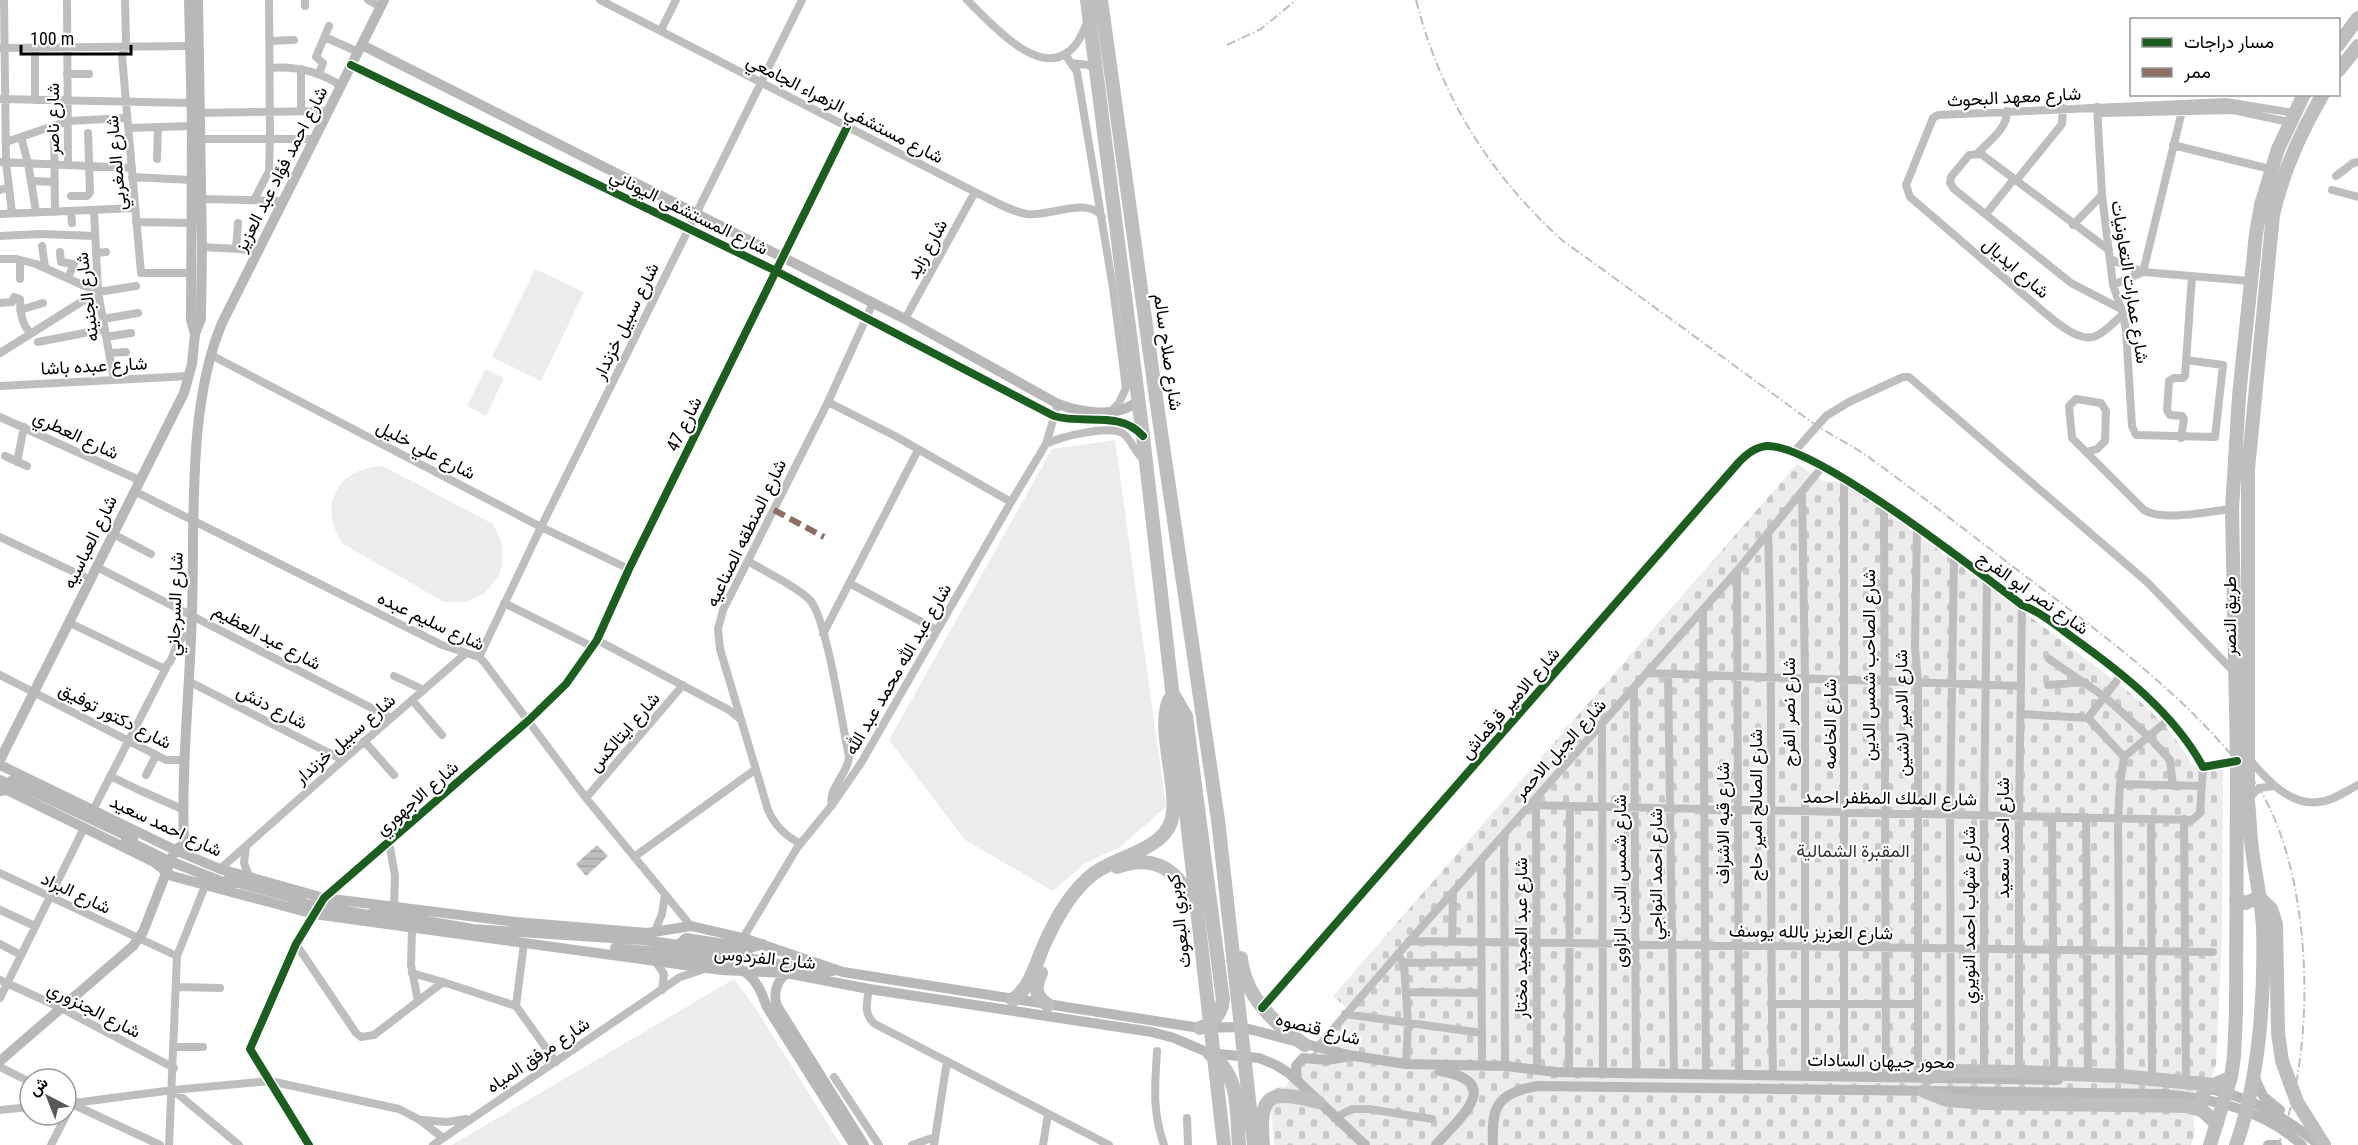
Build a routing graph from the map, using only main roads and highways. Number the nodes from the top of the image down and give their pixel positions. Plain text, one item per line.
1 (189, 0) edge
2 (198, 0) edge
3 (1087, 0) edge
4 (1101, 0) edge
5 (382, 3) edge
6 (2358, 18) edge
7 (2340, 42) edge
8 (2358, 46) edge
9 (360, 48) junction
10 (351, 65) junction
11 (2340, 68) edge
12 (439, 82) junction
13 (2303, 96) edge
14 (2322, 96) edge
15 (429, 102) junction
16 (195, 110) junction
17 (195, 334) junction
18 (211, 355) joint
19 (190, 374) junction
20 (206, 378) junction
21 (1138, 400) junction
22 (1143, 436) junction
23 (1172, 692) junction
24 (1200, 708) junction
25 (0, 760) edge
26 (2242, 760) junction
27 (0, 765) edge
28 (0, 776) edge
29 (0, 780) edge
30 (0, 790) edge
31 (175, 850) junction
32 (167, 872) junction
33 (2259, 897) junction
34 (324, 898) joint
35 (2236, 899) junction
36 (1196, 907) junction
37 (314, 914) joint
38 (2263, 926) junction
39 (2238, 930) junction
40 (763, 944) junction
41 (683, 955) junction
42 (836, 970) junction
43 (741, 971) junction
44 (786, 974) junction
45 (1253, 994) junction
46 (1013, 1000) junction
47 (1222, 1000) junction
48 (1048, 1005) junction
49 (1200, 1028) junction
50 (1311, 1047) junction
51 (1209, 1053) junction
52 (1348, 1055) junction
53 (0, 1060) edge
54 (1428, 1065) junction
55 (2253, 1073) junction
56 (2231, 1077) junction
57 (1297, 1080) junction
58 (1923, 1082) junction
59 (2193, 1082) junction
60 (1233, 1088) junction
61 (1318, 1102) junction
62 (2194, 1107) junction
63 (1262, 1112) junction
64 (2217, 1124) junction
65 (854, 1145) edge
66 (864, 1145) edge
67 (1224, 1145) edge
68 (1239, 1145) edge
69 (1254, 1145) edge
70 (1263, 1145) edge
71 (1365, 1145) edge
72 (1436, 1145) edge
73 (1494, 1145) edge
74 (2210, 1145) edge
75 (2236, 1145) edge
76 (2268, 1145) edge
77 (2277, 1145) edge
78 (2302, 1145) edge
79 (2319, 1145) edge
80 (2324, 1145) edge

1 - 16 main road, شارع العباسيه
2 - 16 main road, شارع العباسيه
3 - 21 highway, شارع صلاح سالم
4 - 24 highway, شارع صلاح سالم
5 - 9 main road, شارع احمد فؤاد عبد العزيز
6 - 7 highway
8 - 11 highway
9 - 10 main road, شارع احمد فؤاد عبد العزيز
9 - 12 main road, شارع المستشفى اليوناني
10 - 15 main road, شارع المستشفى اليوناني
10 - 18 main road, شارع احمد فؤاد عبد العزيز
12 - 15 main road
12 - 21 main road, شارع المستشفى اليوناني
13 - 26 highway, طريق النصر
14 - 26 highway, طريق النصر
15 - 22 main road, شارع المستشفى اليوناني
16 - 17 main road, شارع العباسيه
16 - 17 main road, شارع العباسيه
17 - 19 main road, شارع العباسيه
18 - 20 main road, شارع السرجاني
19 - 20 main road
19 - 25 main road, شارع العباسيه
20 - 31 main road, شارع السرجاني
21 - 22 highway, شارع صلاح سالم
22 - 23 highway, شارع صلاح سالم
23 - 36 highway, كوبري البعوث
23 - 46 highway
23 - 47 highway
24 - 45 highway
24 - 69 highway
26 - 33 highway, طريق النصر
26 - 35 highway, طريق النصر
27 - 31 main road, شارع احمد سعيد
28 - 41 main road
29 - 41 main road
30 - 32 main road, شارع احمد سعيد
31 - 32 main road
31 - 34 main road, شارع احمد سعيد
32 - 37 main road, شارع احمد سعيد
32 - 53 main road
33 - 35 highway
33 - 38 highway, طريق النصر
33 - 80 highway
34 - 40 main road, شارع الفردوس
35 - 39 highway, طريق النصر
36 - 48 highway
36 - 67 highway, كوبري البعوث
37 - 41 main road, شارع الفردوس
38 - 39 highway
38 - 55 highway, طريق النصر
39 - 56 highway, طريق النصر
40 - 41 main road
40 - 42 main road, شارع الفردوس
41 - 42 main road
41 - 43 main road
41 - 43 main road, شارع الفردوس
42 - 46 main road, شارع الفردوس
43 - 44 main road, شارع الفردوس
43 - 65 main road
44 - 51 main road, شارع الفردوس
44 - 66 main road
45 - 47 highway
45 - 50 highway
46 - 48 main road, شارع الفردوس
47 - 49 highway
48 - 49 main road, شارع الفردوس
49 - 50 main road, شارع قنصوه
50 - 52 main road, شارع قنصوه
51 - 57 main road, شارع الفردوس
51 - 60 highway
52 - 54 main road, شارع قنصوه
52 - 57 main road
54 - 58 main road, محور جيهان السادات
54 - 72 main road
55 - 75 highway, طريق النصر
55 - 80 main road
56 - 59 highway
56 - 64 highway, طريق النصر
57 - 61 main road, شارع الفردوس
58 - 59 highway
58 - 62 highway
58 - 73 main road, محور جيهان السادات
58 - 78 main road, محور جيهان السادات
58 - 79 main road, محور جيهان السادات
59 - 62 highway
60 - 63 highway
60 - 68 highway
61 - 63 highway
61 - 71 main road, شارع الفردوس
62 - 64 highway
63 - 70 highway
64 - 74 highway, طريق النصر
76 - 77 main road

